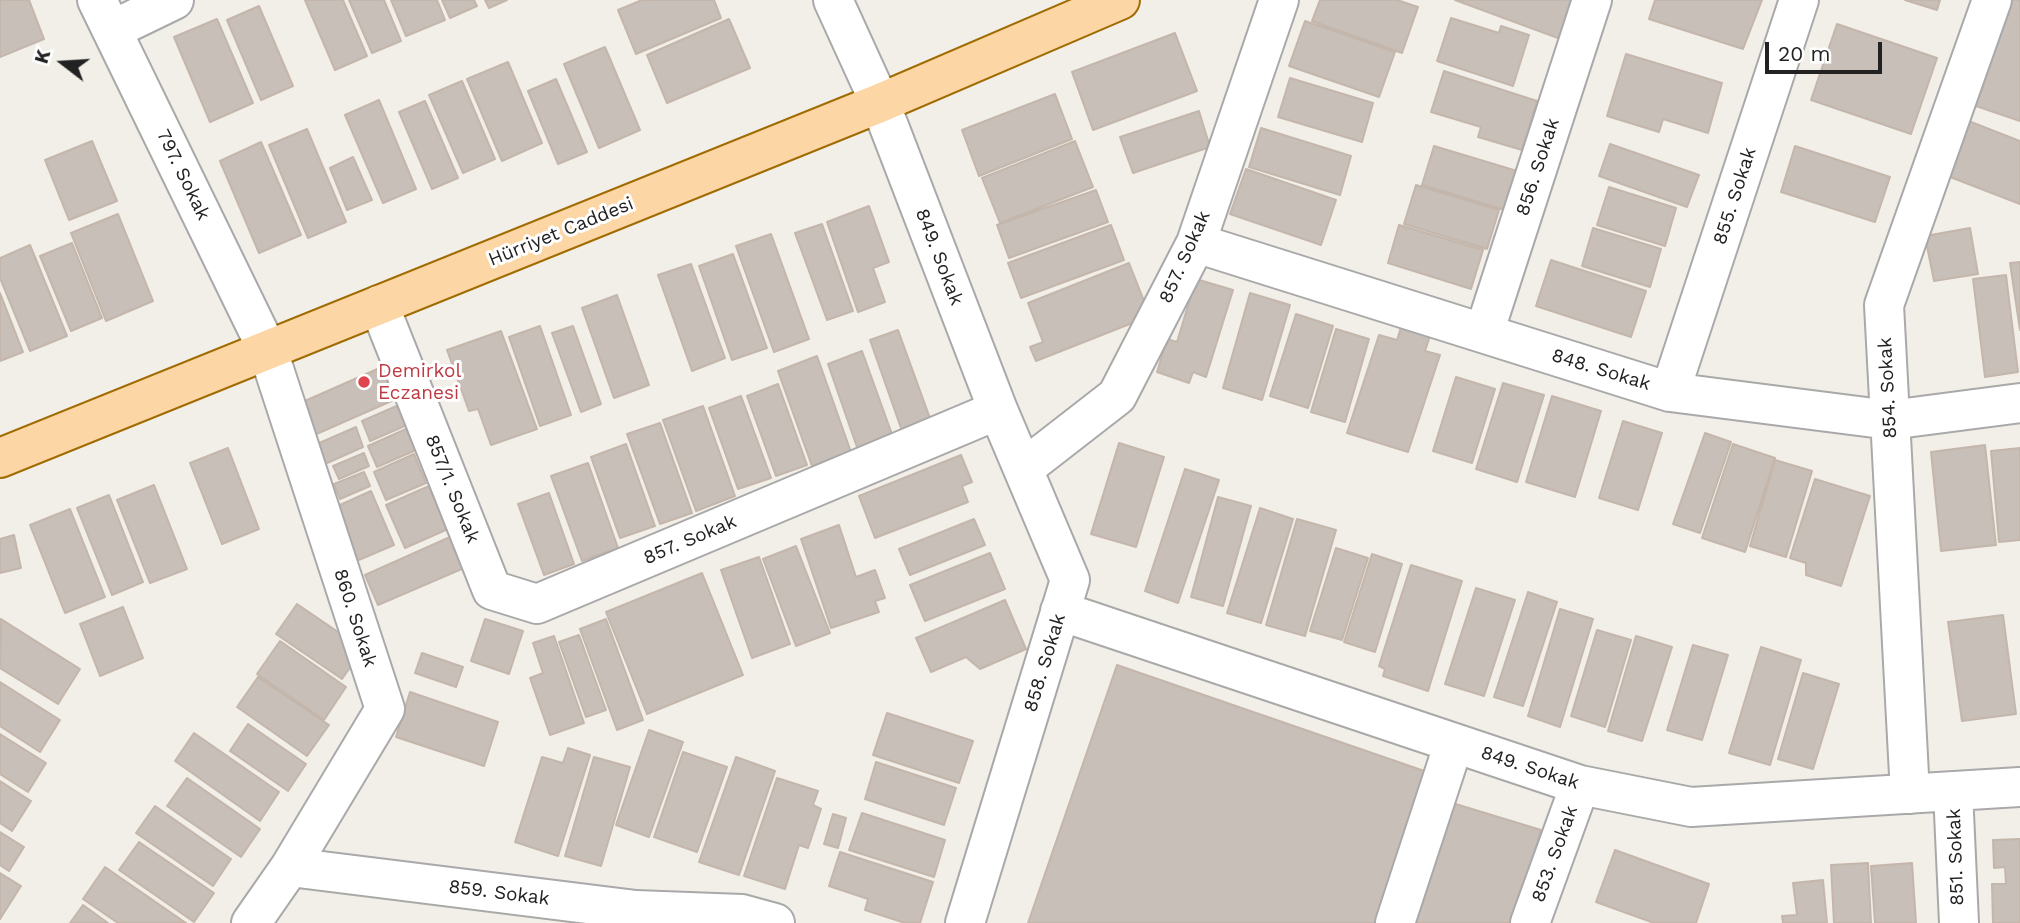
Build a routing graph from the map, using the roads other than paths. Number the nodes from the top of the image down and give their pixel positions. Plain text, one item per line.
1 (174, 0) edge
2 (833, 0) edge
3 (1121, 0) edge
4 (1279, 0) edge
5 (1592, 0) edge
6 (1799, 0) edge
7 (1993, 0) edge
8 (104, 15) edge
9 (880, 103) junction
10 (1196, 243) junction
11 (379, 305) junction
12 (1484, 333) junction
13 (268, 351) junction
14 (1670, 392) junction
15 (2020, 403) edge
16 (998, 410) junction
17 (1890, 420) junction
18 (0, 458) edge
19 (1023, 469) junction
20 (537, 604) joint
21 (1060, 611) junction
22 (1454, 743) junction
23 (1580, 785) junction
24 (2020, 787) edge
25 (1953, 791) junction
26 (1910, 794) junction
27 (290, 867) junction
28 (251, 923) edge
29 (775, 923) edge
30 (965, 923) edge
31 (1395, 923) edge
32 (1530, 923) edge
33 (1959, 923) edge

1 - 8 street
2 - 9 street, 849. Sokak
3 - 9 main road, Hürriyet Caddesi
4 - 10 street, 857. Sokak
5 - 12 street, 856. Sokak
6 - 14 street, 855. Sokak
7 - 17 street, 854. Sokak
8 - 13 street, 797. Sokak
9 - 11 main road, Hürriyet Caddesi
9 - 16 street, 849. Sokak
10 - 12 street, 848. Sokak
10 - 19 street, 857. Sokak
11 - 13 main road, Hürriyet Caddesi
11 - 20 street, 857/1. Sokak
12 - 14 street, 848. Sokak
13 - 18 main road, Hürriyet Caddesi
13 - 27 street, 860. Sokak
14 - 17 street, 848. Sokak
15 - 17 street, 848. Sokak
16 - 19 street, 858. Sokak
16 - 20 street, 857. Sokak
17 - 26 street, 854. Sokak
19 - 21 street, 858. Sokak
21 - 22 street, 849. Sokak
21 - 30 street, 858. Sokak
22 - 23 street, 849. Sokak
22 - 31 street
23 - 26 street, 849. Sokak
23 - 32 street, 853. Sokak
24 - 25 street, 849. Sokak
25 - 26 street, 849. Sokak
25 - 33 street, 851. Sokak
27 - 28 street
27 - 29 street, 859. Sokak

